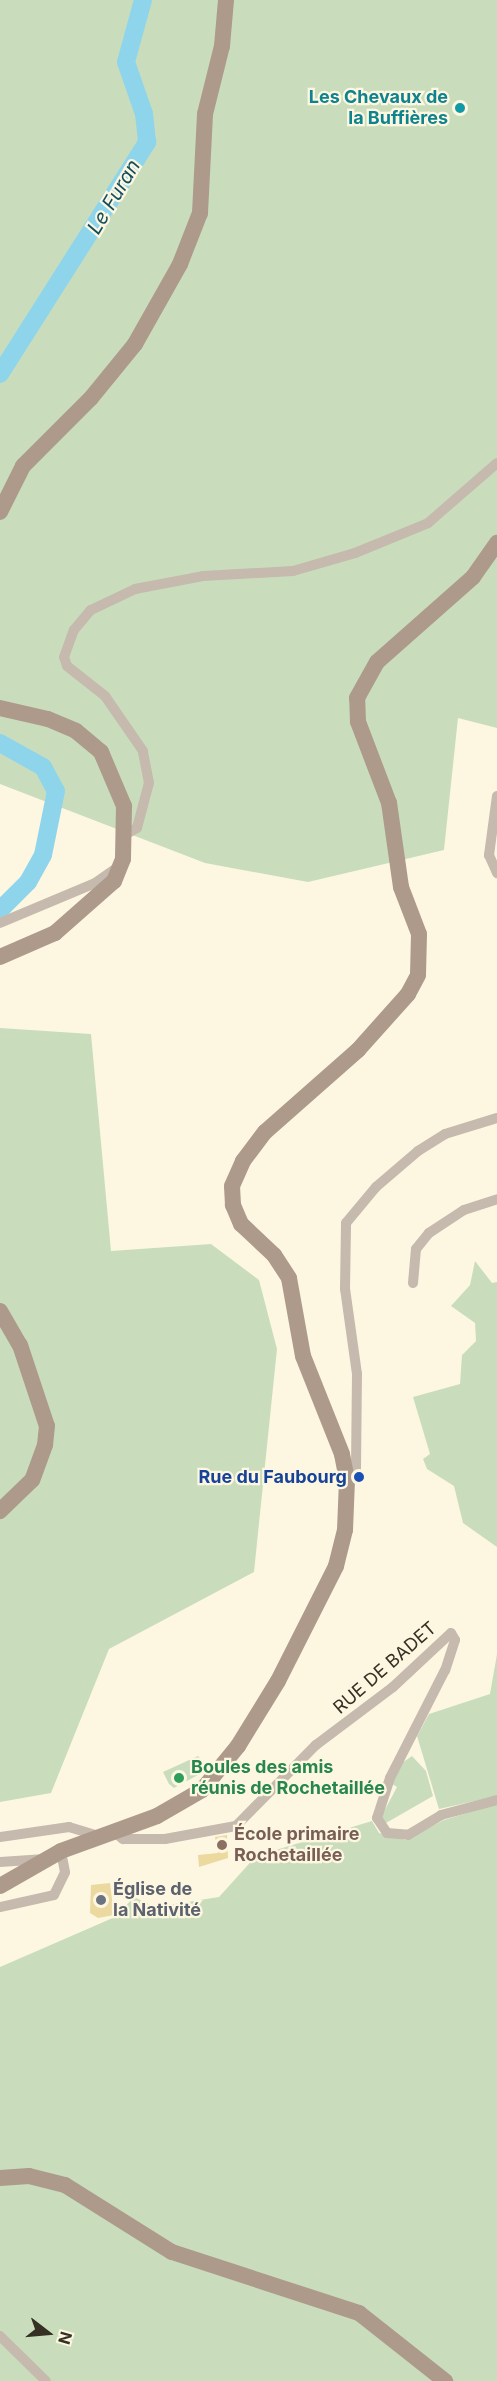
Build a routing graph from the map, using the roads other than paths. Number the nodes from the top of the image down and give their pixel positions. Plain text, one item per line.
1 (226, 0) edge
2 (497, 463) edge
3 (0, 512) edge
4 (497, 543) edge
5 (0, 708) edge
6 (497, 796) edge
7 (123, 836) junction
8 (123, 859) junction
9 (497, 873) edge
10 (0, 922) edge
11 (0, 957) edge
12 (497, 1118) edge
13 (497, 1199) edge
14 (413, 1283) dead end
15 (0, 1311) edge
16 (347, 1480) junction
17 (0, 1511) edge
18 (497, 1800) edge
19 (106, 1834) junction
20 (0, 1837) edge
21 (61, 1851) junction
22 (45, 1859) junction
23 (0, 1863) edge
24 (0, 1886) edge
25 (0, 1907) edge
26 (0, 2178) edge
27 (0, 2336) edge
28 (46, 2381) edge
29 (445, 2381) edge

1 - 3 main road
2 - 7 street
4 - 16 main road
5 - 7 main road
6 - 9 street
7 - 8 main road
8 - 10 street
8 - 11 main road
12 - 16 street
13 - 14 street
15 - 17 main road
16 - 19 main road
18 - 19 street, RUE DE BADET
19 - 20 street
19 - 21 main road
21 - 22 main road
21 - 25 street
22 - 23 street
22 - 24 main road
26 - 29 main road
27 - 28 street

